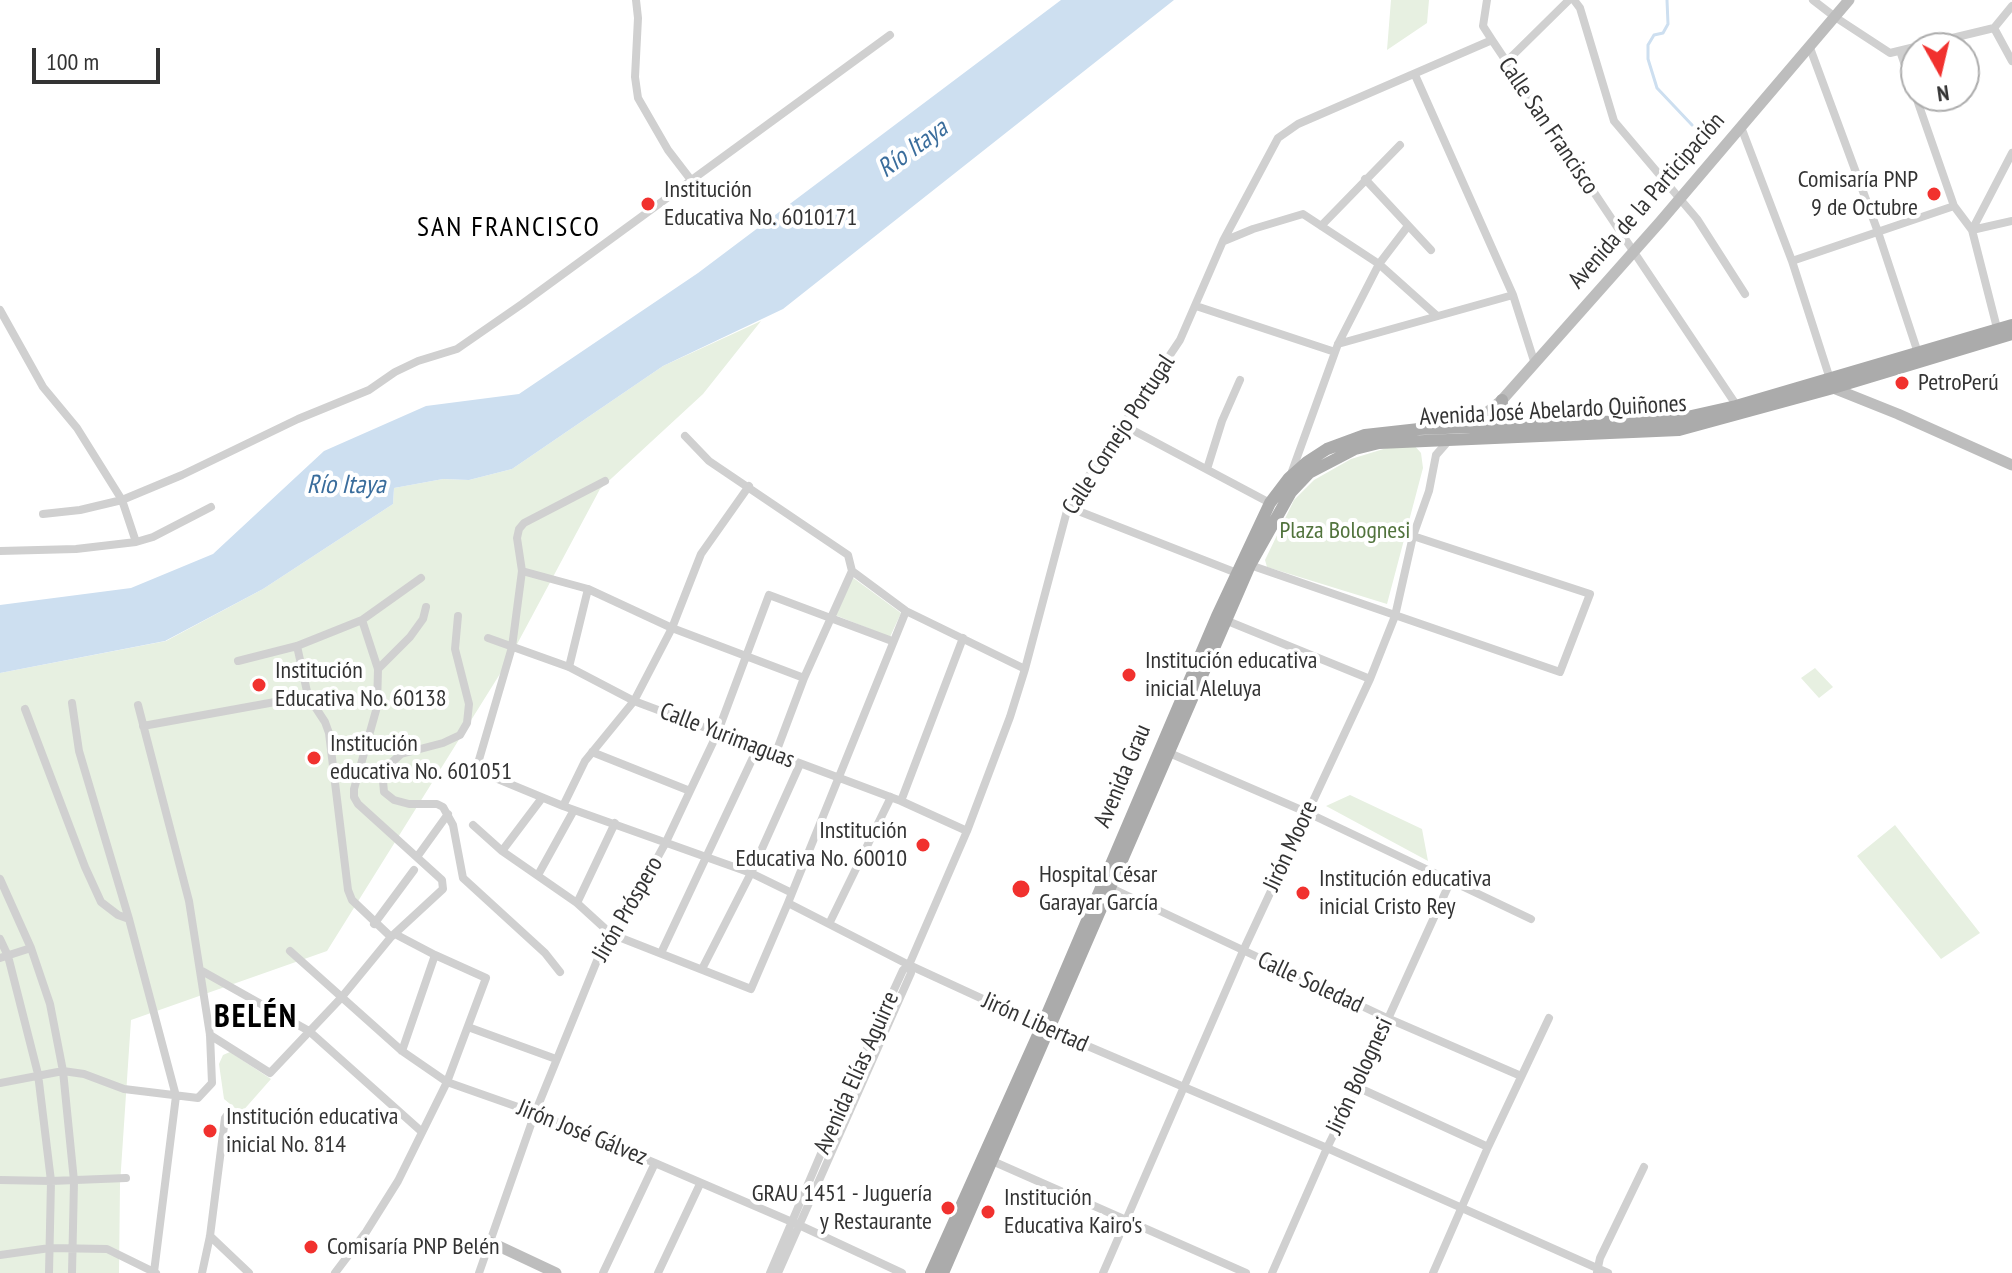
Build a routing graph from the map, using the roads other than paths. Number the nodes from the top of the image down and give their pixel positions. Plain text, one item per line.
1 (636, 0) edge
2 (1487, 0) edge
3 (1571, 0) edge
4 (1813, 0) edge
5 (1849, 0) edge
6 (2012, 2) edge
7 (1835, 17) junction
8 (1994, 28) junction
9 (1978, 32) edge
10 (890, 35) dead end
11 (1492, 40) junction
12 (1810, 48) junction
13 (1900, 51) edge
14 (2012, 61) edge
15 (1506, 62) junction
16 (1415, 75) junction
17 (1921, 112) edge
18 (1741, 127) junction
19 (1400, 145) dead end
20 (2012, 153) edge
21 (1365, 179) junction
22 (691, 180) junction
23 (1954, 206) junction
24 (2012, 221) edge
25 (1321, 226) junction
26 (1408, 226) junction
27 (1972, 230) junction
28 (1878, 232) junction
29 (1223, 241) junction
30 (1431, 250) dead end
31 (1633, 253) junction
32 (1792, 261) junction
33 (1379, 264) junction
34 (1745, 294) dead end
35 (1513, 295) junction
36 (1196, 306) junction
37 (0, 310) edge
38 (1436, 315) junction
39 (2012, 325) edge
40 (2003, 333) edge
41 (1337, 348) junction
42 (1919, 357) junction
43 (1535, 364) junction
44 (1240, 380) dead end
45 (1831, 384) junction
46 (1502, 400) junction
47 (1739, 410) junction
48 (1123, 425) junction
49 (1472, 425) junction
50 (1512, 426) junction
51 (1365, 435) joint
52 (685, 436) dead end
53 (1451, 439) junction
54 (2012, 465) edge
55 (1207, 469) junction
56 (1289, 478) junction
57 (605, 481) dead end
58 (749, 486) junction
59 (122, 500) junction
60 (1270, 503) junction
61 (211, 507) dead end
62 (1068, 507) junction
63 (43, 514) dead end
64 (1413, 536) junction
65 (136, 542) junction
66 (0, 551) edge
67 (1244, 569) junction
68 (522, 571) junction
69 (852, 571) junction
70 (421, 578) dead end
71 (588, 589) junction
72 (426, 607) dead end
73 (906, 611) junction
74 (458, 616) dead end
75 (1395, 616) junction
76 (1221, 618) junction
77 (830, 619) junction
78 (362, 620) junction
79 (672, 628) junction
80 (488, 638) dead end
81 (963, 638) junction
82 (892, 641) junction
83 (297, 646) junction
84 (512, 647) junction
85 (747, 656) junction
86 (238, 661) dead end
87 (569, 667) junction
88 (378, 669) junction
89 (1025, 669) junction
90 (804, 678) junction
91 (1370, 679) junction
92 (308, 696) junction
93 (634, 701) junction
94 (72, 703) dead end
95 (138, 705) dead end
96 (25, 709) dead end
97 (143, 726) junction
98 (717, 734) junction
99 (757, 749) junction
100 (1164, 750) junction
101 (592, 752) junction
102 (775, 755) junction
103 (800, 764) junction
104 (840, 778) junction
105 (690, 791) junction
106 (542, 798) junction
107 (896, 799) junction
108 (563, 806) junction
109 (574, 810) junction
110 (1306, 812) junction
111 (448, 814) junction
112 (615, 823) junction
113 (473, 825) dead end
114 (967, 831) junction
115 (666, 842) junction
116 (502, 851) junction
117 (706, 856) junction
118 (417, 857) junction
119 (414, 870) dead end
120 (751, 873) junction
121 (538, 875) junction
122 (0, 879) edge
123 (1451, 880) junction
124 (1105, 886) junction
125 (792, 893) junction
126 (577, 903) junction
127 (788, 903) junction
128 (129, 919) junction
129 (1531, 919) dead end
130 (374, 924) junction
131 (829, 924) junction
132 (611, 934) junction
133 (393, 935) junction
134 (0, 939) edge
135 (31, 948) junction
136 (290, 951) dead end
137 (1243, 951) junction
138 (661, 953) junction
139 (435, 955) junction
140 (4, 957) edge
141 (909, 965) junction
142 (702, 969) junction
143 (202, 971) junction
144 (560, 972) dead end
145 (341, 998) junction
146 (1387, 1018) junction
147 (1549, 1018) dead end
148 (468, 1027) junction
149 (1046, 1028) junction
150 (309, 1031) junction
151 (210, 1035) junction
152 (402, 1051) junction
153 (556, 1059) junction
154 (63, 1071) junction
155 (38, 1074) junction
156 (1521, 1076) junction
157 (447, 1082) junction
158 (0, 1083) edge
159 (1357, 1087) junction
160 (1182, 1088) junction
161 (176, 1096) junction
162 (230, 1111) dead end
163 (535, 1113) junction
164 (422, 1132) junction
165 (1488, 1147) junction
166 (1327, 1148) junction
167 (986, 1158) junction
168 (655, 1163) junction
169 (1644, 1167) dead end
170 (126, 1178) dead end
171 (0, 1180) edge
172 (51, 1181) junction
173 (74, 1181) junction
174 (700, 1184) junction
175 (1462, 1207) junction
176 (1126, 1219) junction
177 (795, 1223) junction
178 (210, 1236) junction
179 (490, 1242) junction
180 (74, 1247) junction
181 (50, 1248) junction
182 (0, 1255) edge
183 (1597, 1271) edge
184 (155, 1272) edge
185 (49, 1273) edge
186 (72, 1273) edge
187 (202, 1273) edge
188 (249, 1273) edge
189 (335, 1273) edge
190 (479, 1273) edge
191 (556, 1273) edge
192 (603, 1273) edge
193 (658, 1273) edge
194 (770, 1273) edge
195 (778, 1273) edge
196 (902, 1273) edge
197 (931, 1273) edge
198 (943, 1273) edge
199 (1103, 1273) edge
200 (1246, 1273) edge
201 (1272, 1273) edge
202 (1433, 1273) edge
203 (1608, 1273) edge

1 - 22 street
2 - 11 street, Calle San Francisco
3 - 15 street
3 - 34 street
4 - 7 street
5 - 7 main road, Avenida de la Participación
6 - 8 street
7 - 12 main road, Avenida de la Participación
7 - 13 street
8 - 9 street
8 - 14 street
10 - 22 street
11 - 15 street, Calle San Francisco
11 - 16 street, Calle Cornejo Portugal
12 - 18 main road, Avenida de la Participación
12 - 28 street
15 - 31 street, Calle San Francisco
16 - 29 street, Calle Cornejo Portugal
16 - 35 street
17 - 23 street
18 - 31 main road, Avenida de la Participación
18 - 32 street
19 - 21 street
20 - 27 street
21 - 25 street
21 - 26 street
22 - 59 street
23 - 27 street
23 - 28 street
24 - 27 street
25 - 29 street
25 - 33 street
26 - 30 street
26 - 33 street, Avenida Grau
27 - 40 street
28 - 32 street
28 - 42 street
29 - 36 street, Calle Cornejo Portugal
31 - 43 main road, Avenida de la Participación
31 - 47 street, Calle San Francisco
32 - 45 street
33 - 38 street
33 - 41 street, Avenida Grau
35 - 38 street
35 - 43 street
36 - 41 street
36 - 48 street, Calle Cornejo Portugal
37 - 59 street
38 - 41 street
39 - 40 main road, Avenida José Abelardo Quiñones
40 - 42 main road, Avenida José Abelardo Quiñones
41 - 56 street, Avenida Grau
42 - 45 main road, Avenida José Abelardo Quiñones
43 - 46 main road, Avenida de la Participación
44 - 55 street
45 - 47 main road, Avenida José Abelardo Quiñones
45 - 54 main road
46 - 49 main road, Avenida de la Participación
46 - 50 main road
47 - 50 main road, Avenida José Abelardo Quiñones
47 - 53 main road, Avenida José Abelardo Quiñones
48 - 55 street
48 - 62 street, Calle Cornejo Portugal
49 - 50 main road, Avenida José Abelardo Quiñones
49 - 51 main road, Avenida José Abelardo Quiñones
49 - 53 street, Jirón Moore
51 - 56 main road, Avenida Grau
52 - 58 street
53 - 64 street, Jirón Moore
53 - 67 main road, Avenida José Abelardo Quiñones
55 - 60 street
56 - 60 main road, Avenida Grau
57 - 68 street
58 - 69 street
58 - 79 street
59 - 63 street
59 - 65 street
60 - 67 main road, Avenida Grau
61 - 65 street
62 - 67 street
62 - 89 street, Calle Cornejo Portugal
64 - 75 street, Jirón Moore
64 - 75 street
65 - 66 street
67 - 75 street
67 - 76 main road, Avenida Grau
68 - 71 street
68 - 84 street
69 - 73 street
69 - 77 street
70 - 78 street
71 - 79 street
71 - 87 street
72 - 88 street
73 - 81 street
73 - 82 street
74 - 111 street
75 - 91 street, Jirón Moore
76 - 91 street
76 - 100 main road, Avenida Grau
77 - 82 street
77 - 85 street, Jirón Próspero
77 - 90 street
78 - 83 street
78 - 88 street
79 - 85 street
79 - 93 street
80 - 84 street, Calle Yurimaguas
81 - 89 street
81 - 107 street
82 - 104 street
83 - 86 street
83 - 92 street
84 - 87 street, Calle Yurimaguas
84 - 106 street
85 - 90 street
85 - 98 street, Jirón Próspero
87 - 93 street, Calle Yurimaguas
88 - 118 street
89 - 114 street, Calle Cornejo Portugal
90 - 102 street
91 - 110 street, Jirón Moore
92 - 97 street
92 - 130 street
93 - 98 street, Calle Yurimaguas
93 - 101 street
94 - 128 street
95 - 97 street
96 - 128 street
97 - 143 street
98 - 99 street, Calle Yurimaguas
98 - 105 street, Jirón Próspero
99 - 102 street, Calle Yurimaguas
99 - 117 street
100 - 110 street
100 - 124 main road, Avenida Grau
101 - 105 street
101 - 108 street
102 - 103 street, Calle Yurimaguas
103 - 104 street, Calle Yurimaguas
103 - 120 street
104 - 107 street, Calle Yurimaguas
104 - 125 street
105 - 115 street, Jirón Próspero
106 - 108 street
106 - 116 street
107 - 114 street, Calle Yurimaguas
107 - 131 street
108 - 109 street
109 - 112 street
109 - 121 street
110 - 123 street
110 - 137 street, Jirón Moore
111 - 118 street
111 - 144 street
112 - 115 street
112 - 126 street
113 - 116 street
114 - 141 street, Calle Cornejo Portugal
115 - 117 street
115 - 132 street, Jirón Próspero
116 - 121 street
117 - 120 street
117 - 138 street
118 - 133 street
119 - 130 street
120 - 125 street
120 - 142 street
121 - 126 street
122 - 135 street
123 - 129 street
123 - 146 street, Jirón Bolognesi
124 - 137 street, Calle Soledad
124 - 149 main road, Avenida Grau
125 - 127 street
126 - 132 street
127 - 131 street, Jirón Libertad
127 - 142 street
128 - 161 street
130 - 133 street
131 - 141 street, Jirón Libertad
132 - 138 street
132 - 153 street, Jirón Próspero
133 - 139 street
133 - 145 street
134 - 140 street
135 - 140 street
135 - 154 street
136 - 145 street, Jirón José Gálvez
137 - 146 street, Calle Soledad
137 - 160 street, Jirón Moore
138 - 142 street
139 - 148 street
139 - 152 street
140 - 155 street
141 - 149 street, Jirón Libertad
141 - 177 street, Avenida Elías Aguirre
143 - 150 street
143 - 151 street
145 - 150 street
145 - 152 street, Jirón José Gálvez
146 - 156 street, Calle Soledad
146 - 159 street, Jirón Bolognesi
147 - 156 street
148 - 153 street
148 - 157 street
149 - 160 street, Jirón Libertad
149 - 167 main road, Avenida Grau
150 - 151 street
150 - 164 street
151 - 161 street
152 - 157 street, Jirón José Gálvez
153 - 163 street, Jirón Próspero
154 - 155 street
154 - 161 street
154 - 173 street
155 - 158 street
155 - 172 street
156 - 165 street
157 - 163 street, Jirón José Gálvez
157 - 164 street
159 - 165 street
159 - 166 street, Jirón Bolognesi
160 - 166 street, Jirón Libertad
160 - 176 street, Jirón Moore
161 - 184 street
162 - 178 street
163 - 168 street, Jirón José Gálvez
163 - 179 street, Jirón Próspero
164 - 189 street
165 - 175 street
166 - 175 street, Jirón Libertad
166 - 201 street, Jirón Bolognesi
167 - 176 street
167 - 197 main road, Avenida Grau
167 - 198 main road, Avenida Grau
168 - 174 street, Jirón José Gálvez
168 - 192 street
169 - 183 street
170 - 173 street
171 - 172 street
172 - 173 street
172 - 181 street
173 - 180 street
174 - 177 street, Jirón José Gálvez
174 - 193 street
175 - 183 street, Jirón Libertad
175 - 202 street
176 - 199 street, Jirón Moore
176 - 200 street
177 - 194 street, Avenida Elías Aguirre
177 - 195 street, Avenida Elías Aguirre
177 - 196 street, Jirón José Gálvez
178 - 187 street
178 - 188 street
179 - 190 street, Jirón Próspero
179 - 191 main road
180 - 181 street
180 - 184 street
180 - 186 street
181 - 182 street
181 - 185 street
183 - 203 street, Jirón Libertad

